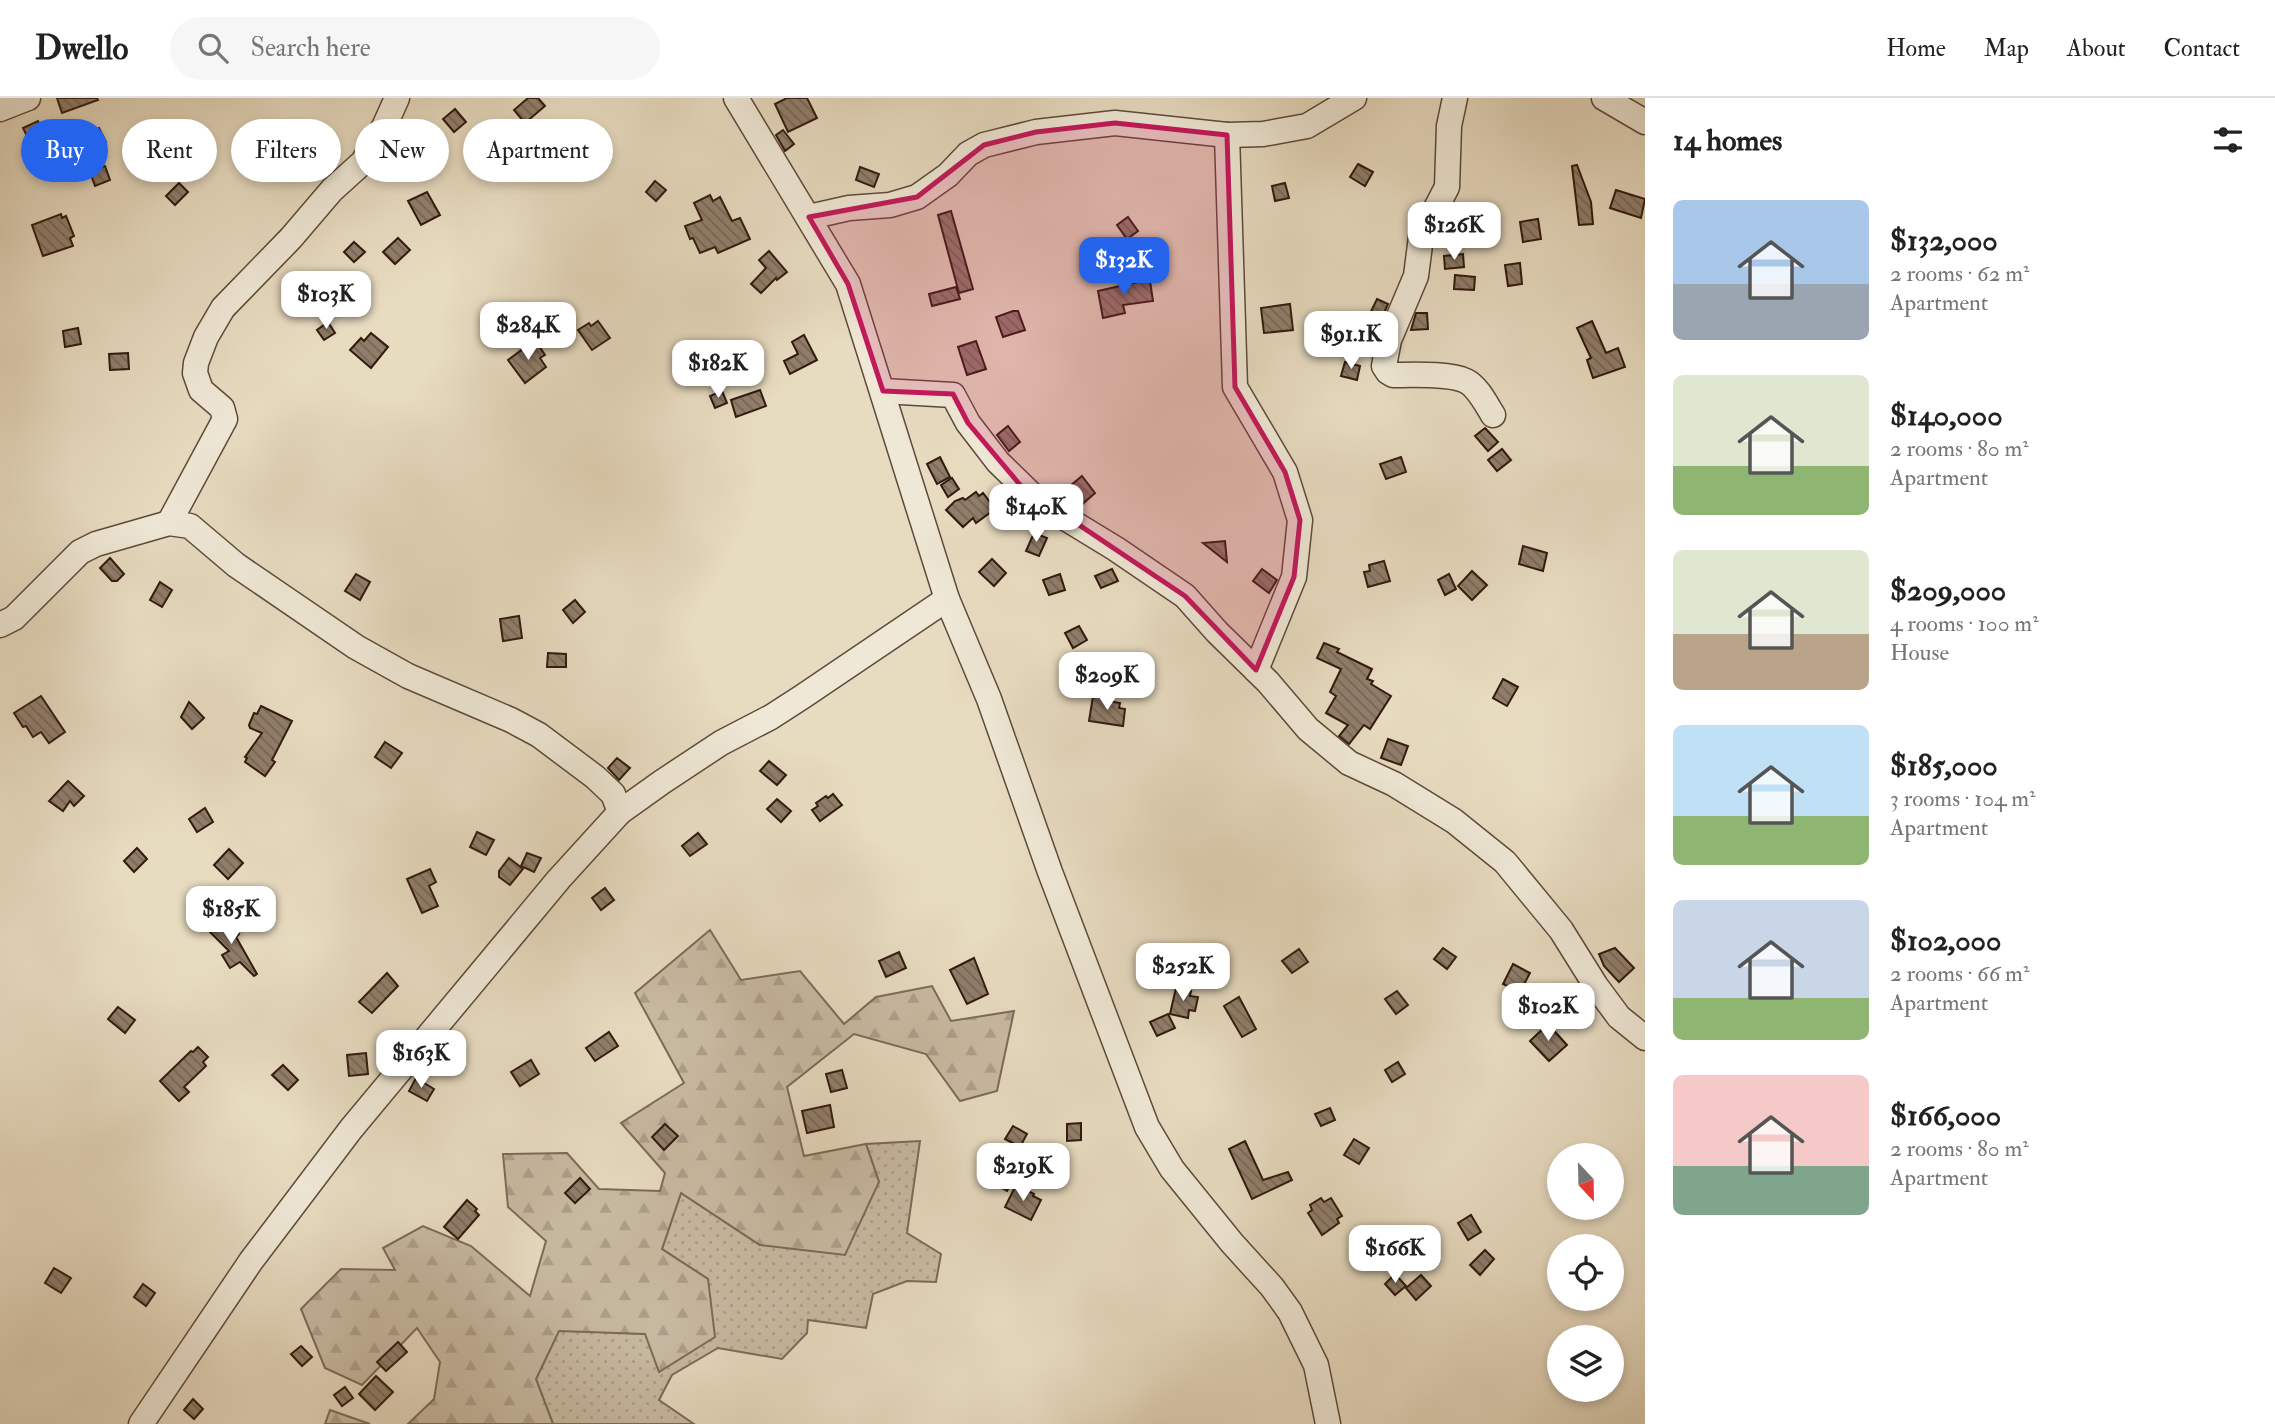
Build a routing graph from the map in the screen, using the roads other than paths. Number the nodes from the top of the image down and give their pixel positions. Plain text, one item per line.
1 (28, 98) edge
2 (397, 98) edge
3 (736, 98) edge
4 (1354, 98) edge
5 (1455, 98) edge
6 (1604, 98) edge
7 (0, 109) edge
8 (1645, 122) edge
9 (1227, 135) junction
10 (809, 217) junction
11 (883, 391) junction
12 (1493, 415) dead end
13 (169, 523) junction
14 (947, 599) junction
15 (0, 625) edge
16 (1256, 670) junction
17 (620, 812) junction
18 (1645, 1038) edge
19 (141, 1424) edge
20 (1328, 1424) edge

1 - 7 street
2 - 13 street
3 - 10 street
4 - 9 street
5 - 12 street
6 - 8 street
9 - 10 street
9 - 16 street
10 - 11 street
11 - 14 street
11 - 16 street
13 - 15 street
13 - 17 street
14 - 17 street
14 - 20 street
16 - 18 street
17 - 19 street

